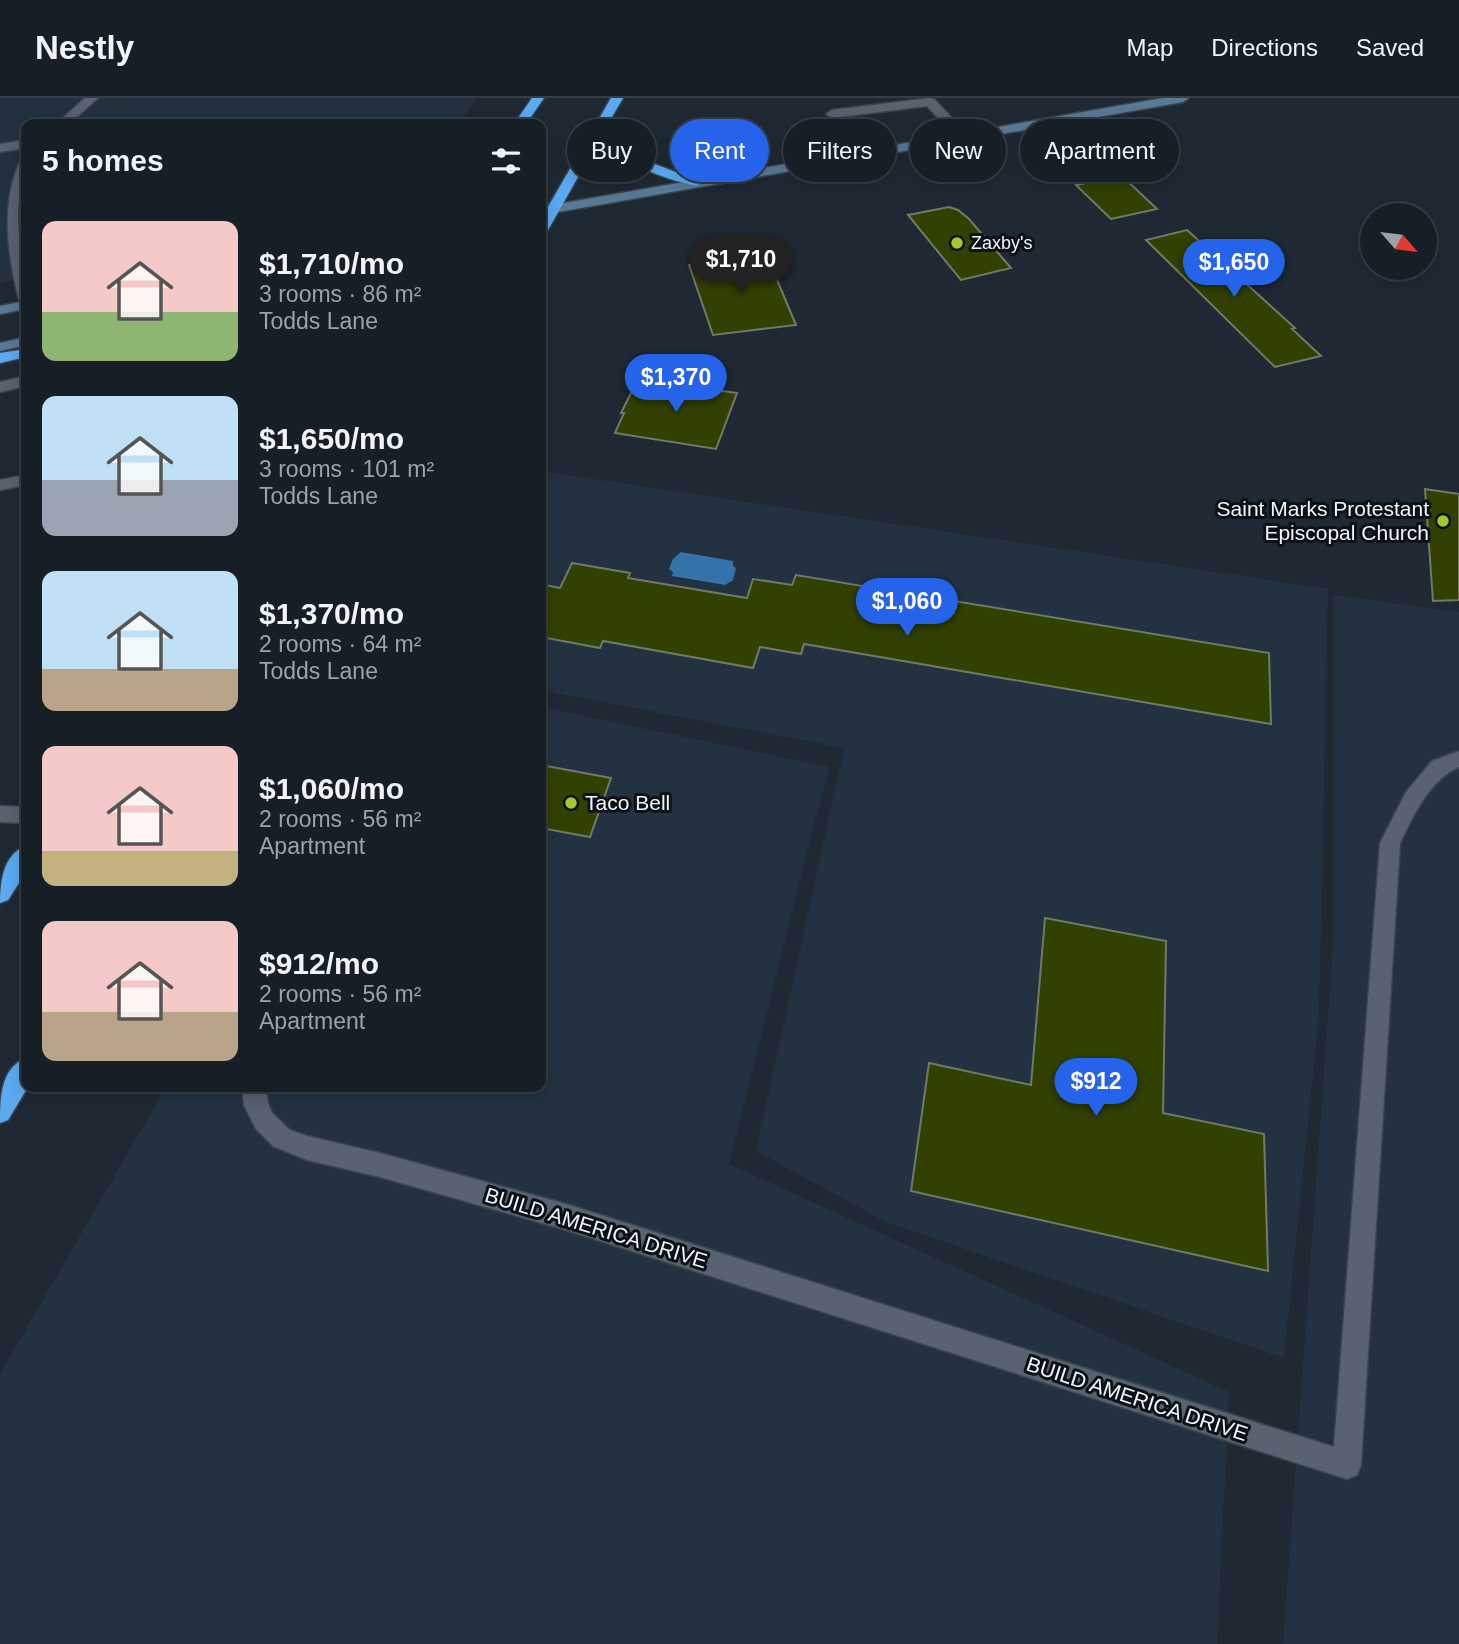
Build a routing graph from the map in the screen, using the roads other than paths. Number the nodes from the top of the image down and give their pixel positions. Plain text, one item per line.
1 (92, 98) edge
2 (538, 98) edge
3 (617, 98) edge
4 (1183, 98) edge
5 (832, 114) dead end
6 (68, 119) edge
7 (523, 119) edge
8 (605, 119) edge
9 (946, 119) edge
10 (1006, 128) edge
11 (21, 145) edge
12 (910, 145) edge
13 (0, 148) edge
14 (21, 170) edge
15 (656, 170) edge
16 (567, 178) edge
17 (696, 183) junction
18 (546, 210) edge
19 (546, 212) edge
20 (21, 283) edge
21 (21, 304) edge
22 (0, 310) edge
23 (21, 342) edge
24 (0, 347) edge
25 (21, 354) edge
26 (0, 358) edge
27 (21, 382) edge
28 (0, 387) edge
29 (21, 481) edge
30 (0, 485) edge
31 (1459, 759) edge
32 (0, 814) edge
33 (21, 815) edge
34 (21, 862) edge
35 (0, 894) edge
36 (21, 1077) edge
37 (255, 1092) edge
38 (0, 1112) edge

1 - 6 lane
2 - 7 highway
3 - 8 highway
4 - 10 main road
5 - 9 lane
11 - 13 lane
12 - 17 main road
14 - 20 lane
15 - 17 highway
16 - 18 highway
17 - 19 main road
21 - 22 main road
23 - 24 main road
25 - 26 highway
27 - 28 lane
29 - 30 lane
31 - 37 lane, BUILD AMERICA DRIVE
32 - 33 lane
34 - 35 highway
36 - 38 highway

